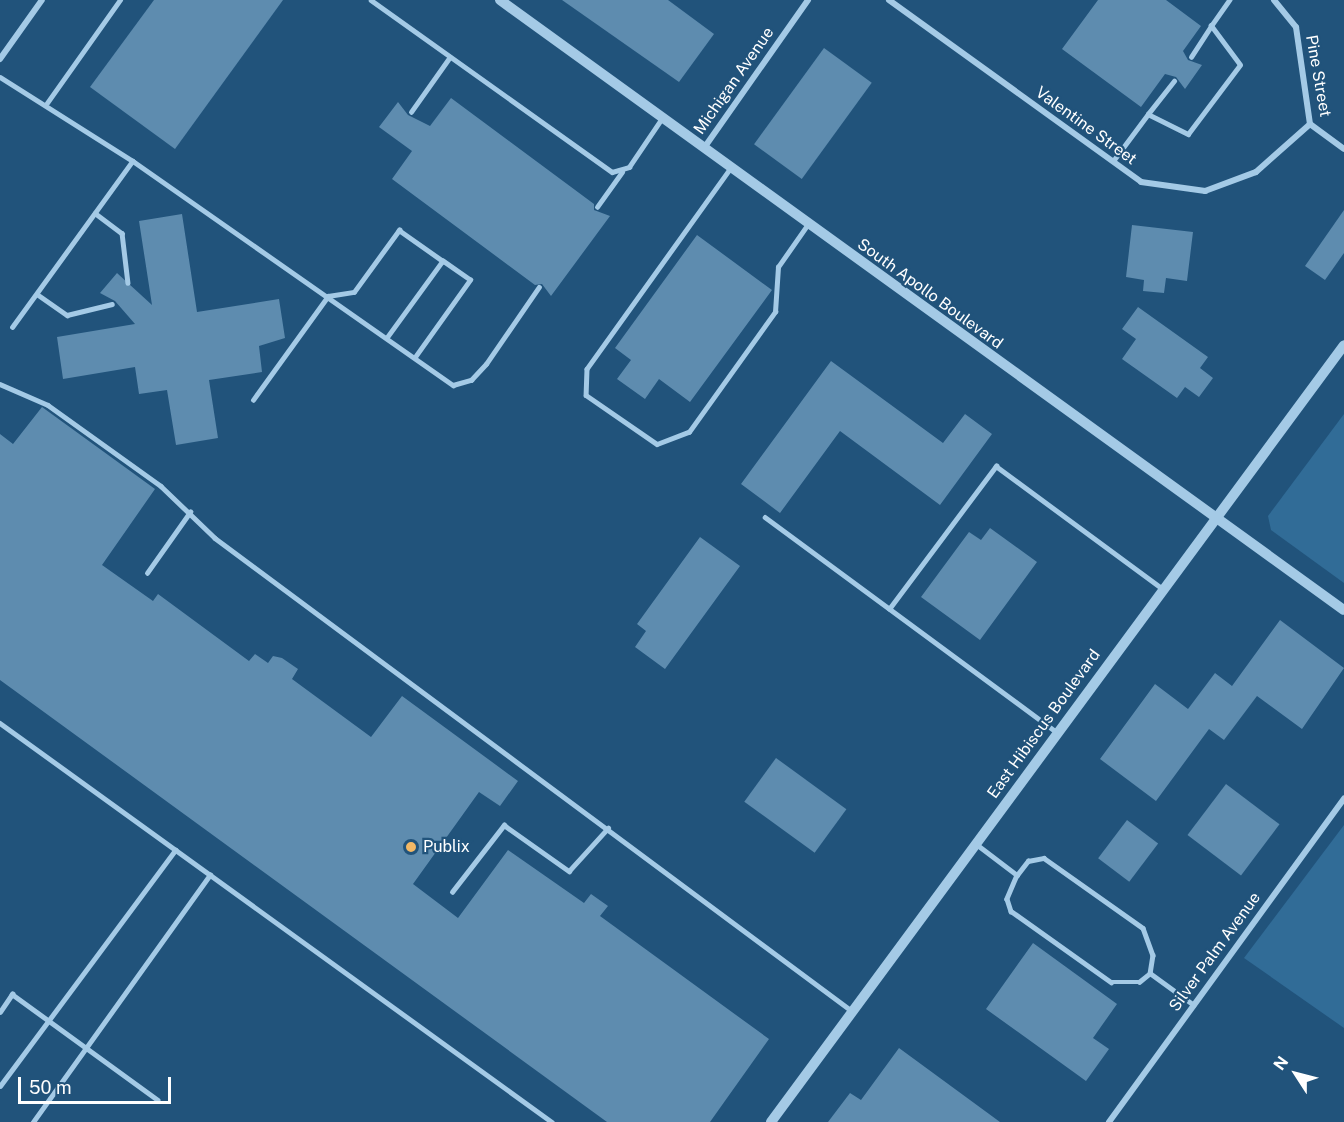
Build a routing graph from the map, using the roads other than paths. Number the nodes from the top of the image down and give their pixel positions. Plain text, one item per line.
1 (42, 0) edge
2 (120, 0) edge
3 (370, 0) edge
4 (500, 0) edge
5 (808, 0) edge
6 (889, 0) edge
7 (1229, 0) edge
8 (1274, 0) edge
9 (1211, 26) junction
10 (450, 57) junction
11 (1191, 57) dead end
12 (0, 59) edge
13 (0, 77) edge
14 (1174, 81) dead end
15 (47, 102) junction
16 (411, 112) dead end
17 (1148, 114) junction
18 (662, 118) junction
19 (1310, 124) junction
20 (704, 148) junction
21 (1344, 148) edge
22 (133, 160) junction
23 (1113, 161) junction
24 (731, 168) junction
25 (622, 172) junction
26 (597, 207) dead end
27 (95, 213) junction
28 (808, 224) junction
29 (443, 261) junction
30 (128, 283) dead end
31 (539, 287) dead end
32 (37, 294) junction
33 (328, 296) junction
34 (112, 304) dead end
35 (13, 327) dead end
36 (387, 338) junction
37 (1344, 345) edge
38 (415, 357) junction
39 (0, 384) edge
40 (253, 400) dead end
41 (190, 512) junction
42 (765, 517) dead end
43 (1215, 518) junction
44 (147, 573) dead end
45 (1163, 589) junction
46 (889, 609) junction
47 (1344, 610) edge
48 (0, 723) edge
49 (1057, 732) junction
50 (1344, 798) edge
51 (608, 828) junction
52 (975, 843) junction
53 (175, 850) junction
54 (210, 875) junction
55 (1017, 875) junction
56 (452, 892) dead end
57 (1150, 973) junction
58 (1194, 1005) junction
59 (852, 1011) junction
60 (0, 1012) edge
61 (48, 1020) junction
62 (87, 1049) junction
63 (0, 1086) edge
64 (158, 1100) dead end
65 (33, 1122) edge
66 (552, 1122) edge
67 (771, 1122) edge
68 (1108, 1122) edge

1 - 12 street
2 - 15 lane
3 - 10 lane
4 - 18 street, South Apollo Boulevard
5 - 20 street, Michigan Avenue
6 - 23 street, Valentine Street
7 - 9 lane
8 - 19 street, Pine Street
9 - 11 lane
9 - 17 lane
10 - 16 lane
10 - 25 lane
13 - 15 lane
14 - 17 lane
15 - 22 lane
17 - 23 lane
18 - 20 street, South Apollo Boulevard
18 - 25 lane
19 - 21 street, Pine Street
19 - 23 street, Valentine Street
20 - 24 street, South Apollo Boulevard
22 - 27 lane
22 - 33 lane
24 - 28 street, South Apollo Boulevard
24 - 28 lane
25 - 26 lane
27 - 30 lane
27 - 32 lane
28 - 43 street, South Apollo Boulevard
29 - 33 lane
29 - 36 lane
29 - 38 lane
31 - 38 lane
32 - 34 lane
32 - 35 lane
33 - 36 lane
33 - 40 lane
36 - 38 lane
37 - 43 street, East Hibiscus Boulevard
39 - 41 lane
41 - 44 lane
41 - 51 lane
42 - 46 lane
43 - 45 street, East Hibiscus Boulevard
43 - 47 street, South Apollo Boulevard
45 - 46 lane
45 - 49 street, East Hibiscus Boulevard
46 - 49 lane
48 - 53 lane
49 - 52 street, East Hibiscus Boulevard
50 - 58 street, Silver Palm Avenue
51 - 56 lane
51 - 59 lane
52 - 55 lane
52 - 59 street, East Hibiscus Boulevard
53 - 54 lane
53 - 61 lane
54 - 62 lane
54 - 66 lane
55 - 57 lane
55 - 57 lane
57 - 58 lane
58 - 68 street, Silver Palm Avenue
59 - 67 street, East Hibiscus Boulevard
60 - 61 lane
61 - 62 lane
61 - 63 lane
62 - 64 lane
62 - 65 lane

